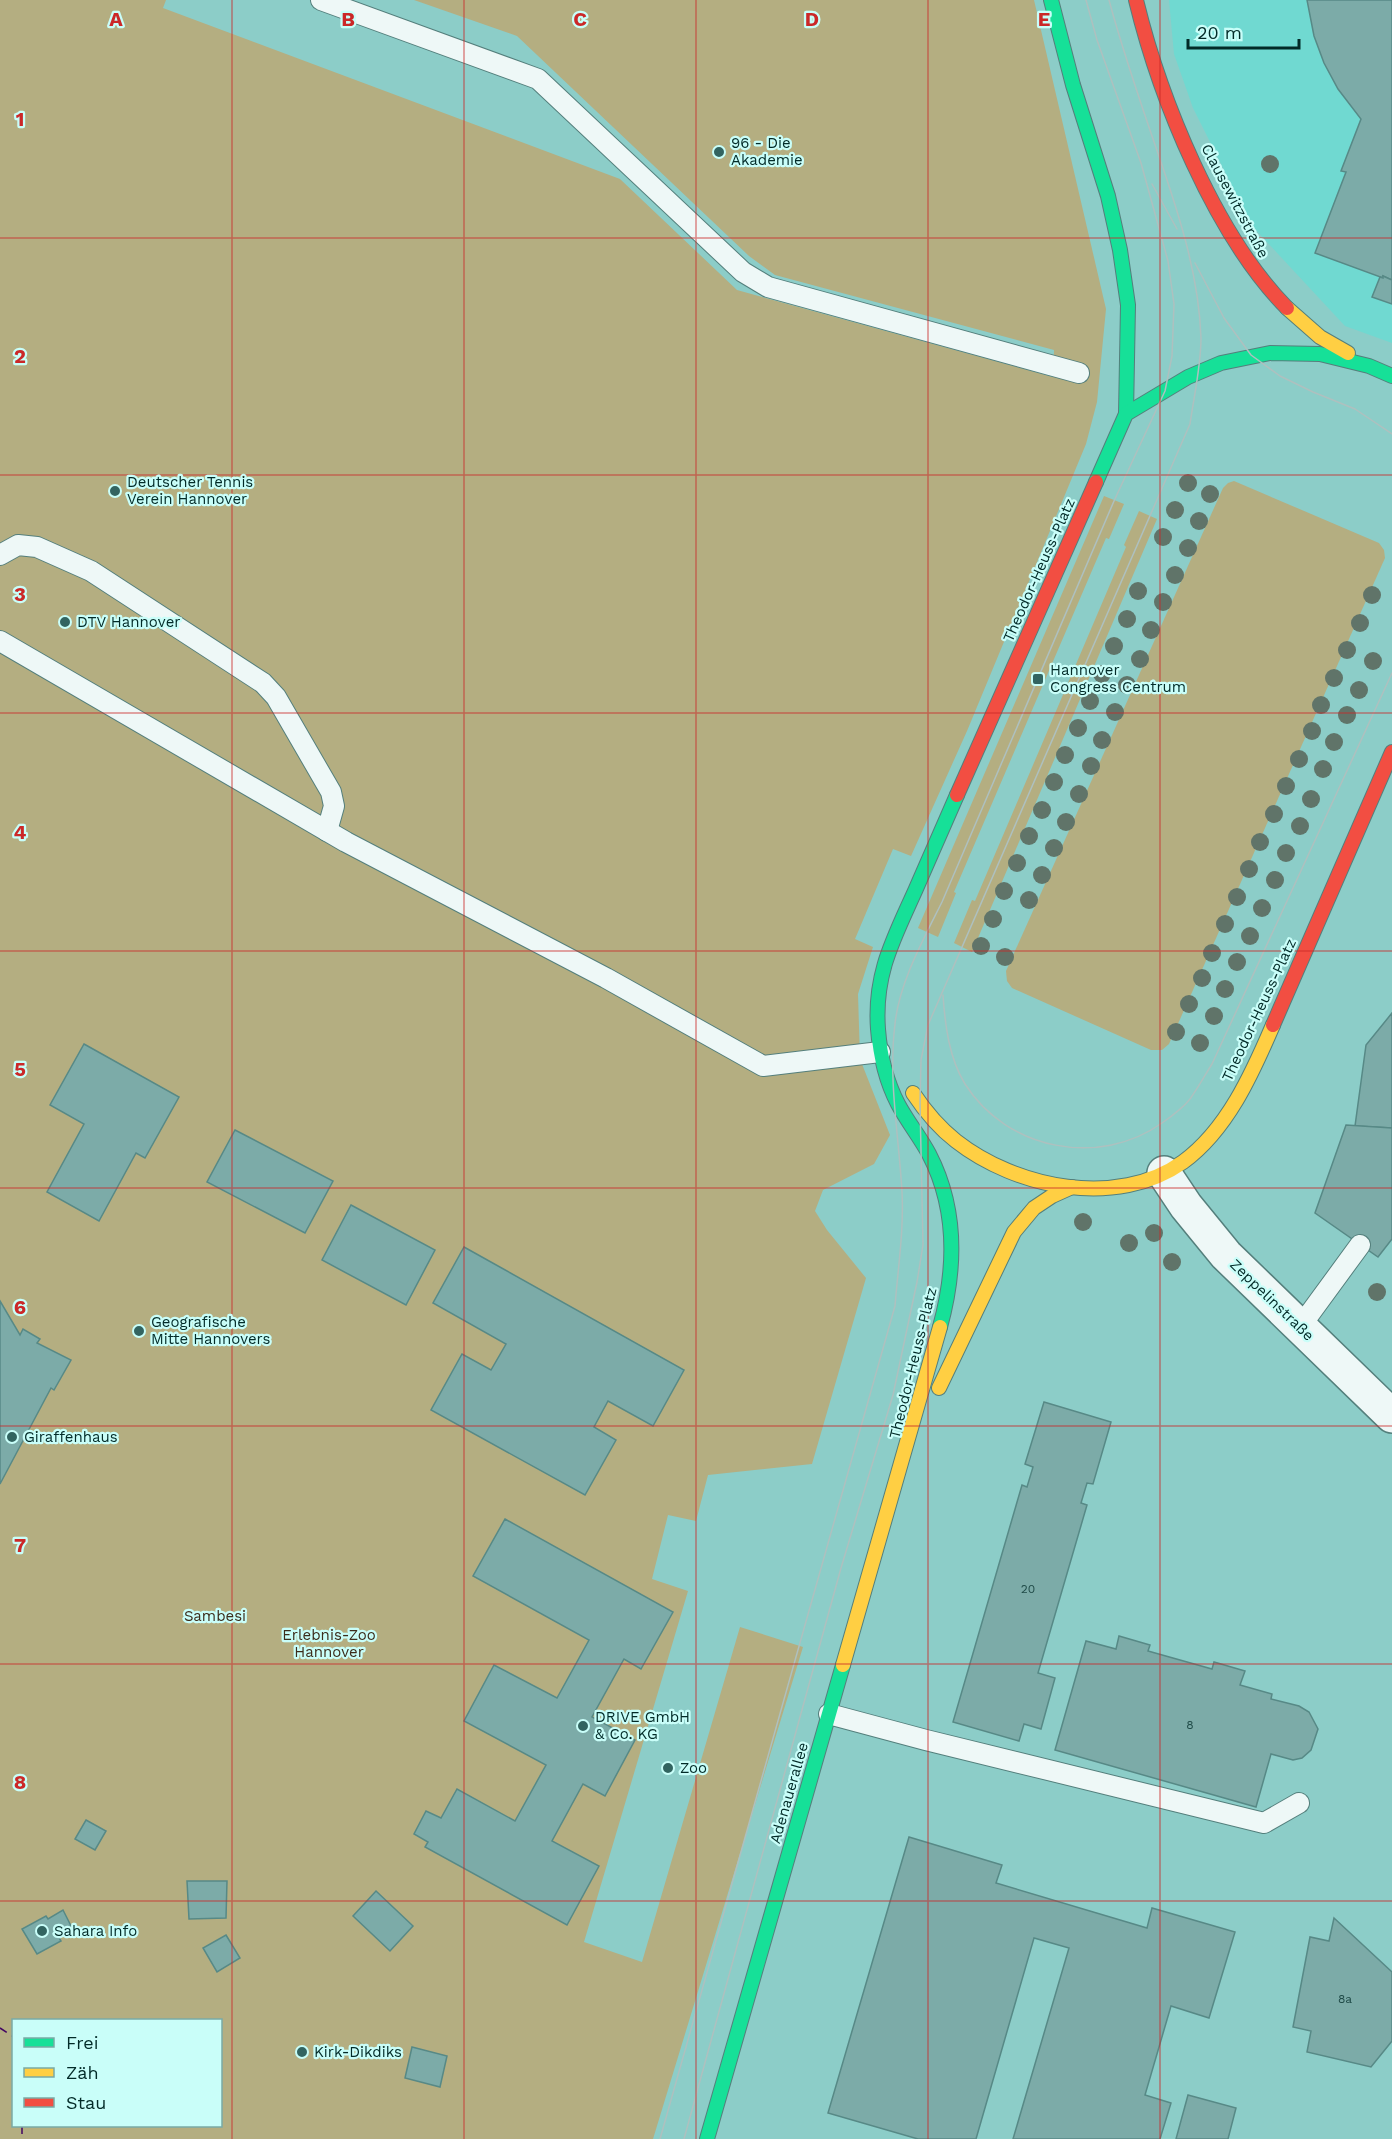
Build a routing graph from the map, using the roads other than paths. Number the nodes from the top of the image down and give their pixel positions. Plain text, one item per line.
1 (321, 0) edge
2 (1051, 0) edge
3 (1136, 0) edge
4 (1373, 366) junction
5 (1079, 373) dead end
6 (1392, 376) edge
7 (1126, 414) junction
8 (0, 555) edge
9 (0, 641) edge
10 (1392, 752) edge
11 (1386, 784) edge
12 (327, 831) junction
13 (878, 1003) junction
14 (880, 1052) junction
15 (1164, 1173) junction
16 (1072, 1187) junction
17 (1360, 1245) dead end
18 (1300, 1327) junction
19 (1392, 1416) edge
20 (906, 1458) junction
21 (829, 1714) junction
22 (1299, 1803) dead end
23 (706, 2139) edge

1 - 5 lane
2 - 7 street
3 - 4 street, Clausewitzstraße
4 - 6 street
4 - 7 street
7 - 13 street, Theodor-Heuss-Platz
8 - 12 lane
9 - 12 lane
10 - 11 street, Theodor-Heuss-Platz
11 - 15 street, Theodor-Heuss-Platz
12 - 14 lane
13 - 14 street, Theodor-Heuss-Platz
13 - 16 street, Theodor-Heuss-Platz
14 - 20 street, Theodor-Heuss-Platz
15 - 16 street, Theodor-Heuss-Platz
15 - 18 street, Zeppelinstraße
16 - 20 street, Theodor-Heuss-Platz
17 - 18 lane
18 - 19 street, Zeppelinstraße
20 - 21 street, Adenauerallee
21 - 22 lane
21 - 23 street, Adenauerallee

